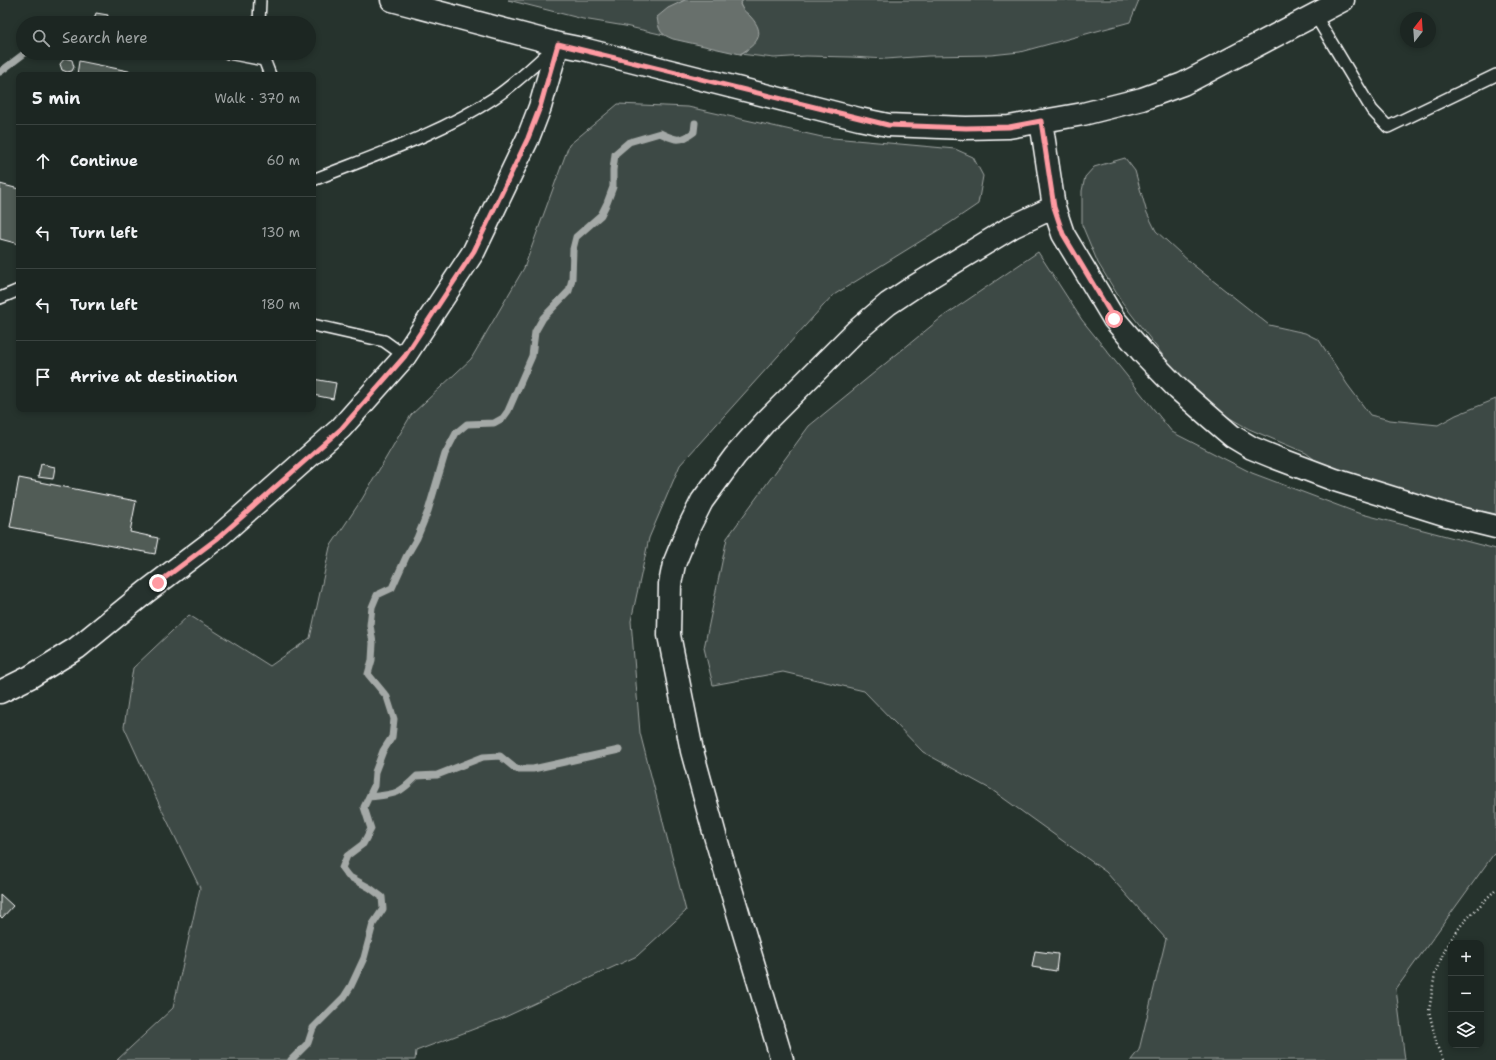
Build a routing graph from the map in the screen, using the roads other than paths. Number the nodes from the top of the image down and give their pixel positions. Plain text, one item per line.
1 (260, 0) edge
2 (392, 0) edge
3 (1343, 0) edge
4 (1315, 15) junction
5 (259, 16) edge
6 (558, 44) junction
7 (264, 60) edge
8 (269, 72) edge
9 (1496, 75) edge
10 (1041, 121) junction
11 (316, 179) edge
12 (1054, 207) junction
13 (16, 291) edge
14 (0, 298) edge
15 (316, 326) edge
16 (405, 356) junction
17 (1496, 527) edge
18 (0, 692) edge
19 (782, 1060) edge

1 - 5 lane
2 - 6 street
3 - 4 street
4 - 9 lane
4 - 10 street
6 - 10 street
6 - 11 lane
6 - 16 street
7 - 8 lane
10 - 12 street
12 - 17 street
12 - 19 street
13 - 14 lane
15 - 16 lane
16 - 18 street

